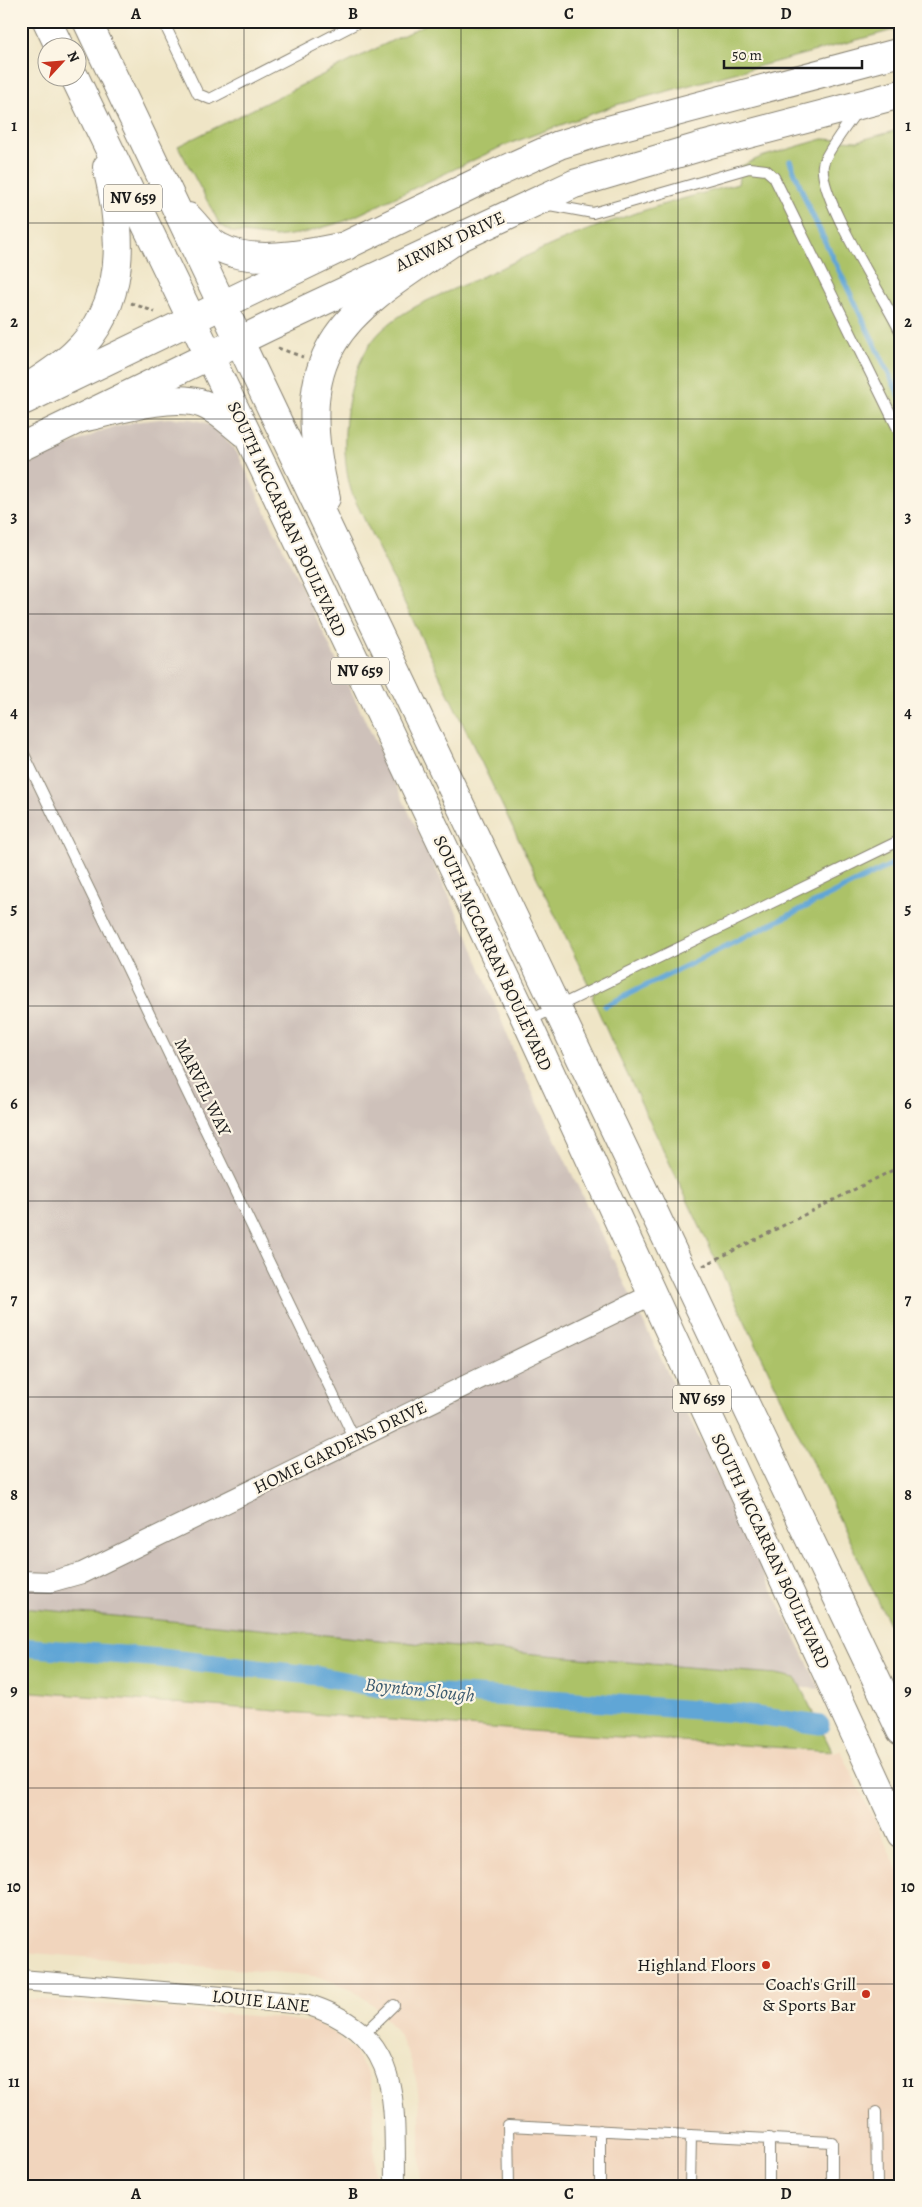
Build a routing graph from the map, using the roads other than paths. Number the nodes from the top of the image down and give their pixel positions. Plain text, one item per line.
1 (47, 21) edge
2 (87, 21) edge
3 (163, 21) edge
4 (361, 21) edge
5 (55, 38) edge
6 (901, 52) edge
7 (80, 88) edge
8 (901, 94) edge
9 (862, 104) junction
10 (97, 123) junction
11 (172, 199) junction
12 (534, 202) junction
13 (463, 235) junction
14 (346, 246) junction
15 (223, 305) junction
16 (192, 319) junction
17 (901, 333) edge
18 (240, 341) junction
19 (209, 356) junction
20 (21, 392) edge
21 (21, 402) edge
22 (82, 418) junction
23 (901, 435) edge
24 (248, 436) junction
25 (21, 447) edge
26 (338, 548) junction
27 (21, 748) edge
28 (901, 840) edge
29 (555, 1008) junction
30 (524, 1024) junction
31 (653, 1294) junction
32 (355, 1440) junction
33 (21, 1581) edge
34 (830, 1584) junction
35 (901, 1731) edge
36 (901, 1834) edge
37 (21, 1980) edge
38 (394, 2005) dead end
39 (363, 2034) junction
40 (876, 2112) dead end
41 (600, 2130) junction
42 (690, 2135) junction
43 (769, 2138) junction
44 (395, 2186) edge
45 (509, 2186) edge
46 (600, 2186) edge
47 (690, 2186) edge
48 (769, 2186) edge
49 (832, 2186) edge
50 (877, 2186) edge

1 - 5 main road
2 - 11 main road, SOUTH MCCARRAN BOULEVARD / NV 659
3 - 4 lane
6 - 14 main road
7 - 10 main road, SOUTH MCCARRAN BOULEVARD / NV 659
8 - 9 main road, AIRWAY DRIVE
9 - 12 main road, AIRWAY DRIVE
9 - 17 lane
10 - 16 main road, SOUTH MCCARRAN BOULEVARD / NV 659
10 - 20 main road
11 - 14 main road
11 - 15 main road, SOUTH MCCARRAN BOULEVARD / NV 659
12 - 13 main road, AIRWAY DRIVE
12 - 23 lane
13 - 18 main road, AIRWAY DRIVE
13 - 26 main road
14 - 15 main road
15 - 16 main road
15 - 18 main road, SOUTH MCCARRAN BOULEVARD / NV 659
16 - 19 main road, SOUTH MCCARRAN BOULEVARD / NV 659
16 - 21 main road
18 - 19 main road, AIRWAY DRIVE
18 - 26 main road, SOUTH MCCARRAN BOULEVARD / NV 659
19 - 22 main road, AIRWAY DRIVE
19 - 24 main road, SOUTH MCCARRAN BOULEVARD / NV 659
22 - 24 main road
22 - 25 main road, AIRWAY DRIVE
24 - 30 main road, SOUTH MCCARRAN BOULEVARD / NV 659
26 - 29 main road, SOUTH MCCARRAN BOULEVARD / NV 659
27 - 32 lane, MARVEL WAY
28 - 29 lane
29 - 30 lane
29 - 34 main road, SOUTH MCCARRAN BOULEVARD / NV 659
30 - 31 main road, SOUTH MCCARRAN BOULEVARD / NV 659
31 - 32 street, HOME GARDENS DRIVE
31 - 34 main road
31 - 36 main road, SOUTH MCCARRAN BOULEVARD / NV 659
32 - 33 street, HOME GARDENS DRIVE
34 - 35 main road, SOUTH MCCARRAN BOULEVARD / NV 659
37 - 39 street, LOUIE LANE
38 - 39 lane
39 - 44 street, LOUIE LANE
40 - 50 lane
41 - 42 lane
41 - 45 lane
41 - 46 lane
42 - 43 lane
42 - 47 lane
43 - 48 lane
43 - 49 lane

